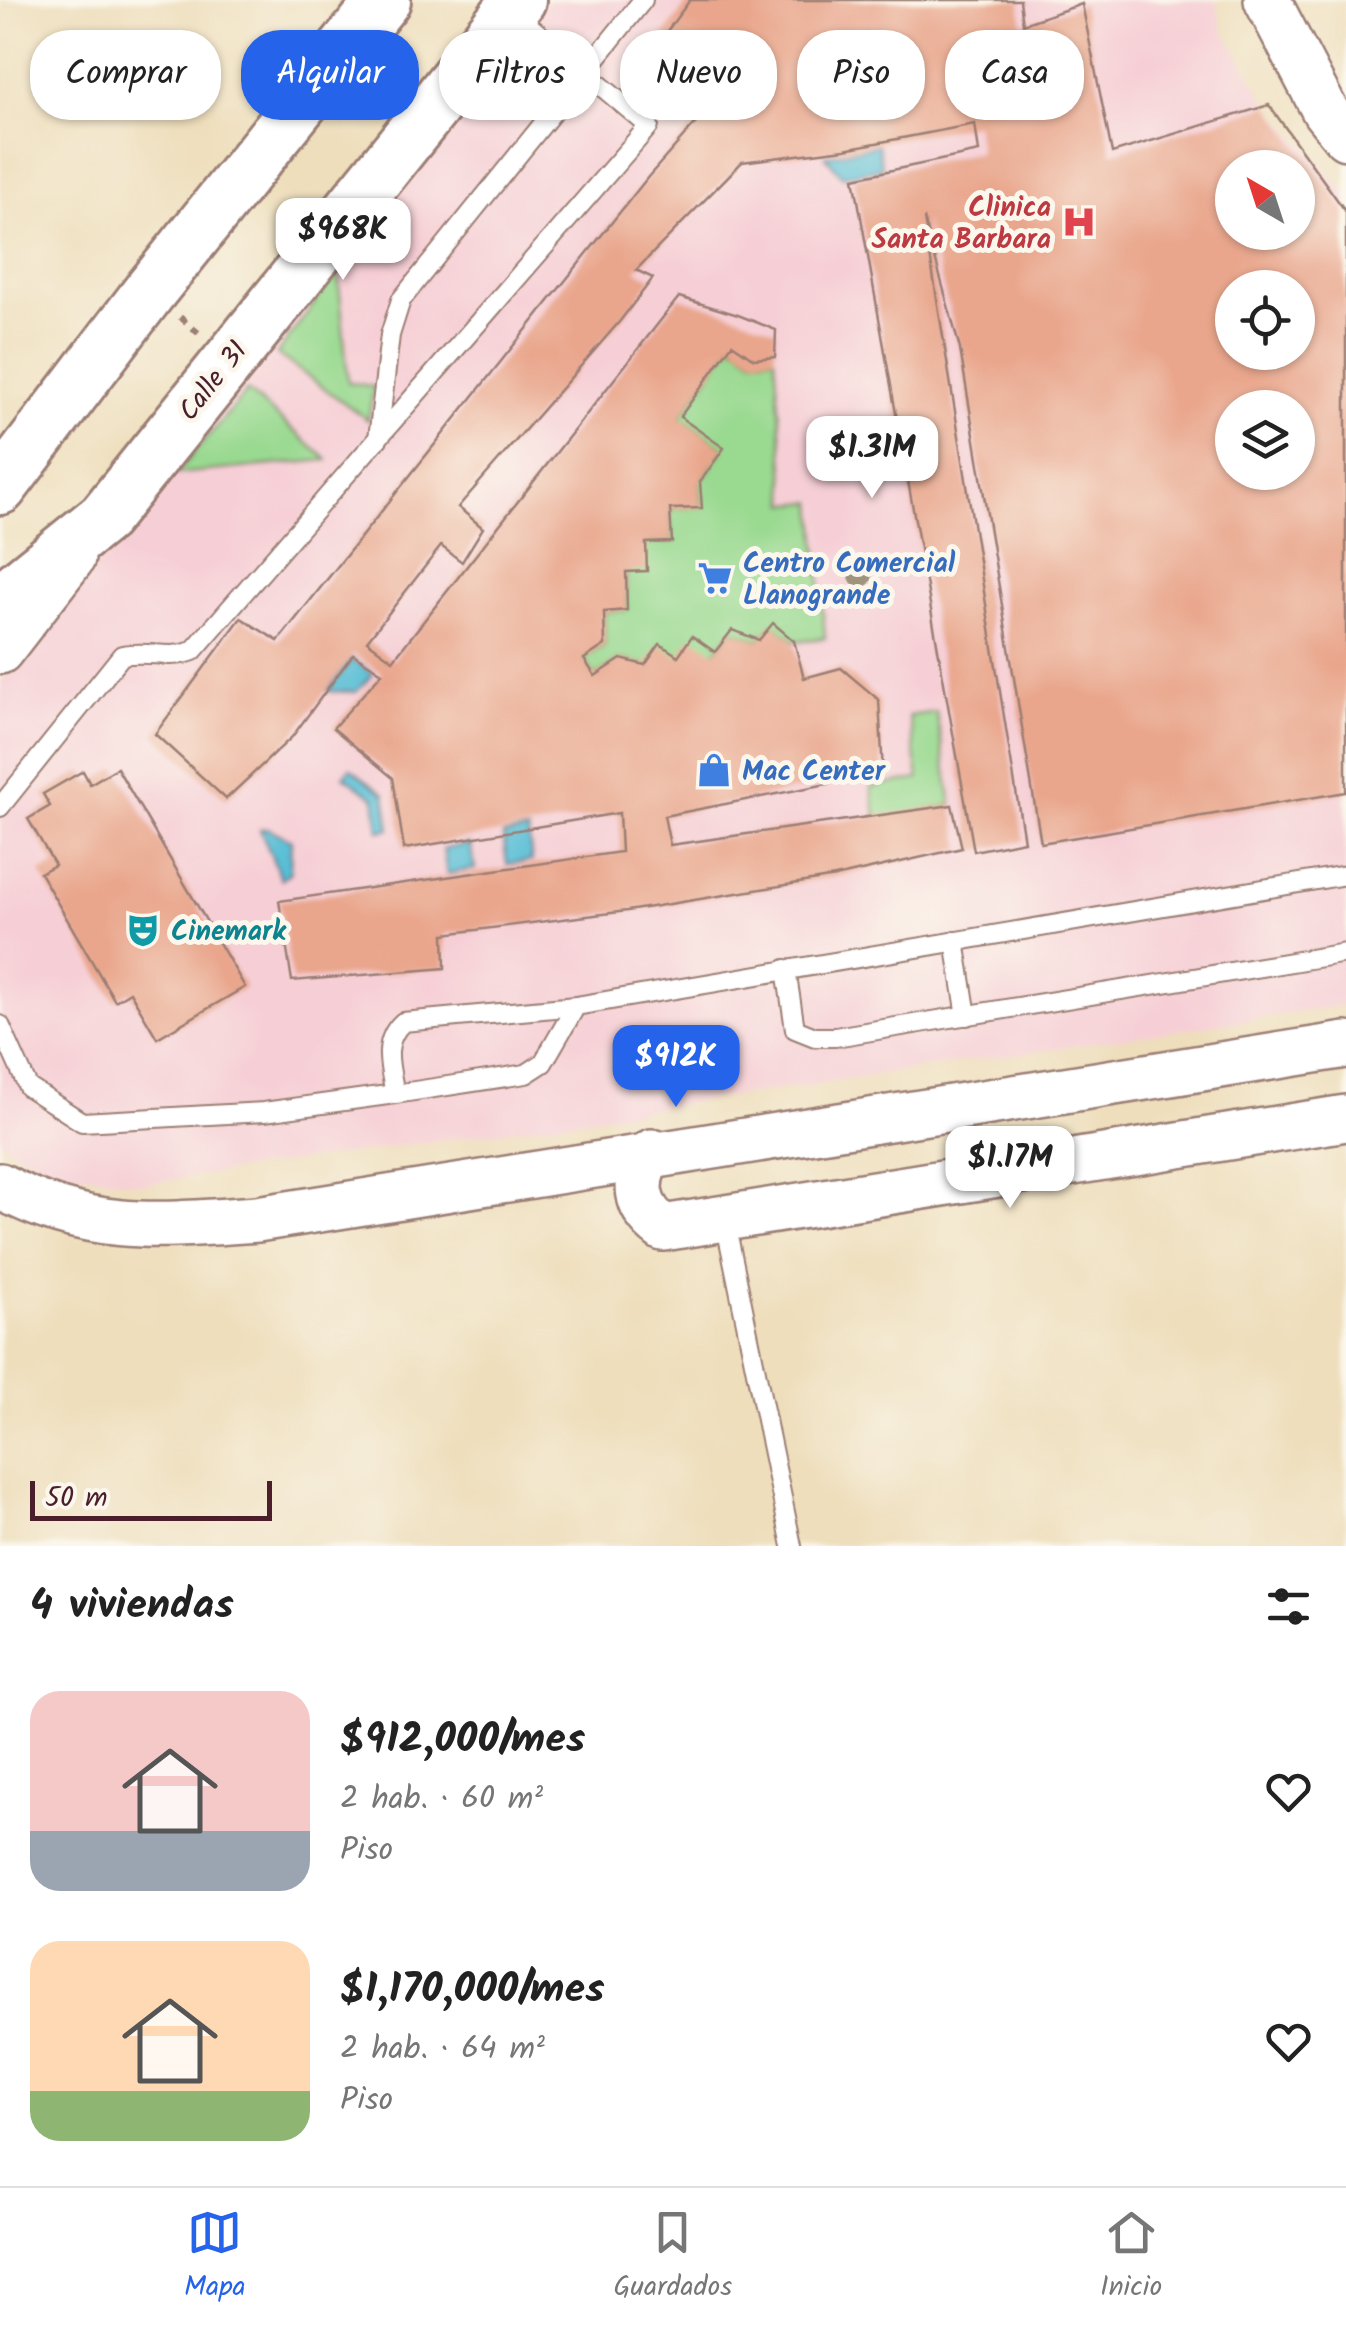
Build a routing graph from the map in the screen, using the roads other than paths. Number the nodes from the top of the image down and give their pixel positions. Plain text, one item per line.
1 (384, 0) edge
2 (643, 0) edge
3 (1266, 0) edge
4 (514, 5) edge
5 (540, 30) edge
6 (600, 56) edge
7 (600, 86) edge
8 (549, 120) edge
9 (1346, 137) edge
10 (378, 440) junction
11 (0, 488) edge
12 (104, 517) junction
13 (0, 601) edge
14 (0, 651) edge
15 (0, 807) edge
16 (1346, 875) edge
17 (955, 940) junction
18 (1346, 953) edge
19 (786, 969) junction
20 (576, 1006) junction
21 (967, 1016) junction
22 (0, 1025) edge
23 (1346, 1044) edge
24 (395, 1094) junction
25 (1346, 1118) edge
26 (652, 1152) junction
27 (0, 1186) edge
28 (725, 1220) junction
29 (792, 1546) edge

1 - 11 main road
2 - 6 lane
3 - 9 street
4 - 5 lane
4 - 12 main road, Calle 31
7 - 10 lane
8 - 10 lane
10 - 15 lane
12 - 13 main road, Calle 31
12 - 14 street
16 - 17 lane
17 - 19 lane
17 - 21 lane
18 - 21 lane
19 - 20 lane
19 - 21 lane
20 - 24 lane
20 - 24 lane
22 - 24 lane
23 - 26 street
25 - 28 street
26 - 27 street
26 - 28 street
28 - 29 lane

